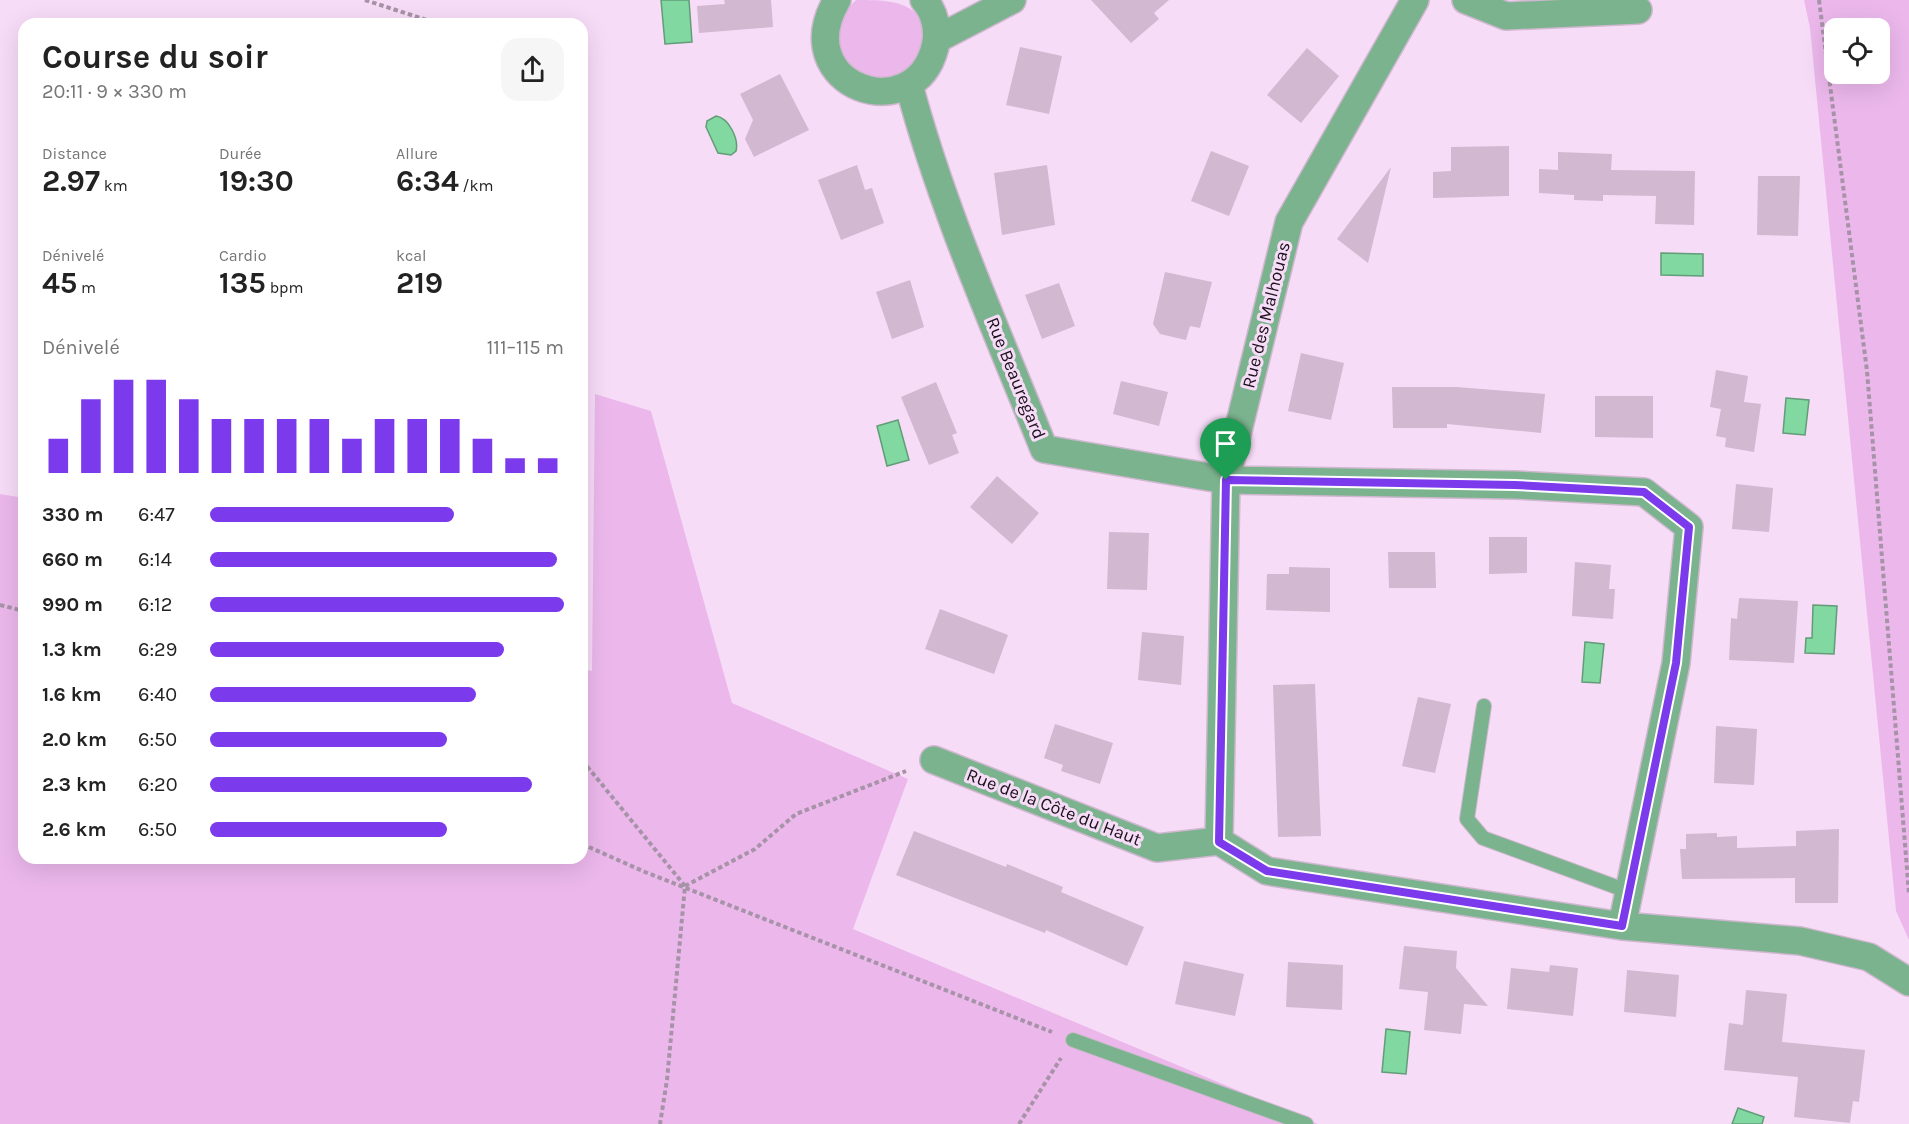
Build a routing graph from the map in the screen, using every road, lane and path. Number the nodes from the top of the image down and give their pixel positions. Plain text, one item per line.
1 (365, 0) edge
2 (837, 0) edge
3 (924, 0) edge
4 (1012, 0) edge
5 (1415, 0) edge
6 (1466, 0) edge
7 (1819, 0) edge
8 (1638, 10) dead end
9 (420, 18) edge
10 (937, 39) junction
11 (909, 85) junction
12 (1226, 480) junction
13 (0, 605) edge
14 (18, 610) edge
15 (1485, 706) dead end
16 (934, 760) joint
17 (588, 767) edge
18 (1219, 842) junction
19 (588, 847) edge
20 (685, 886) junction
21 (1630, 892) junction
22 (1909, 894) edge
23 (1622, 926) junction
24 (1909, 982) edge
25 (1073, 1040) junction
26 (660, 1124) edge
27 (1019, 1124) edge
28 (1306, 1124) edge

1 - 9 path
2 - 11 street
3 - 10 street
4 - 10 street
5 - 12 street, Rue des Malhouas
6 - 8 street
7 - 22 path
10 - 11 street
11 - 12 street, Rue Beauregard
12 - 18 street, Rue des Malhouas
12 - 21 street, Rue Beauregard
13 - 14 path
15 - 21 lane
16 - 18 street, Rue de la Côte du Haut
16 - 20 path
17 - 20 path
18 - 23 street
19 - 20 path
20 - 25 path
20 - 26 path
21 - 23 street, Rue Beauregard
23 - 24 street
25 - 27 path
25 - 28 lane

